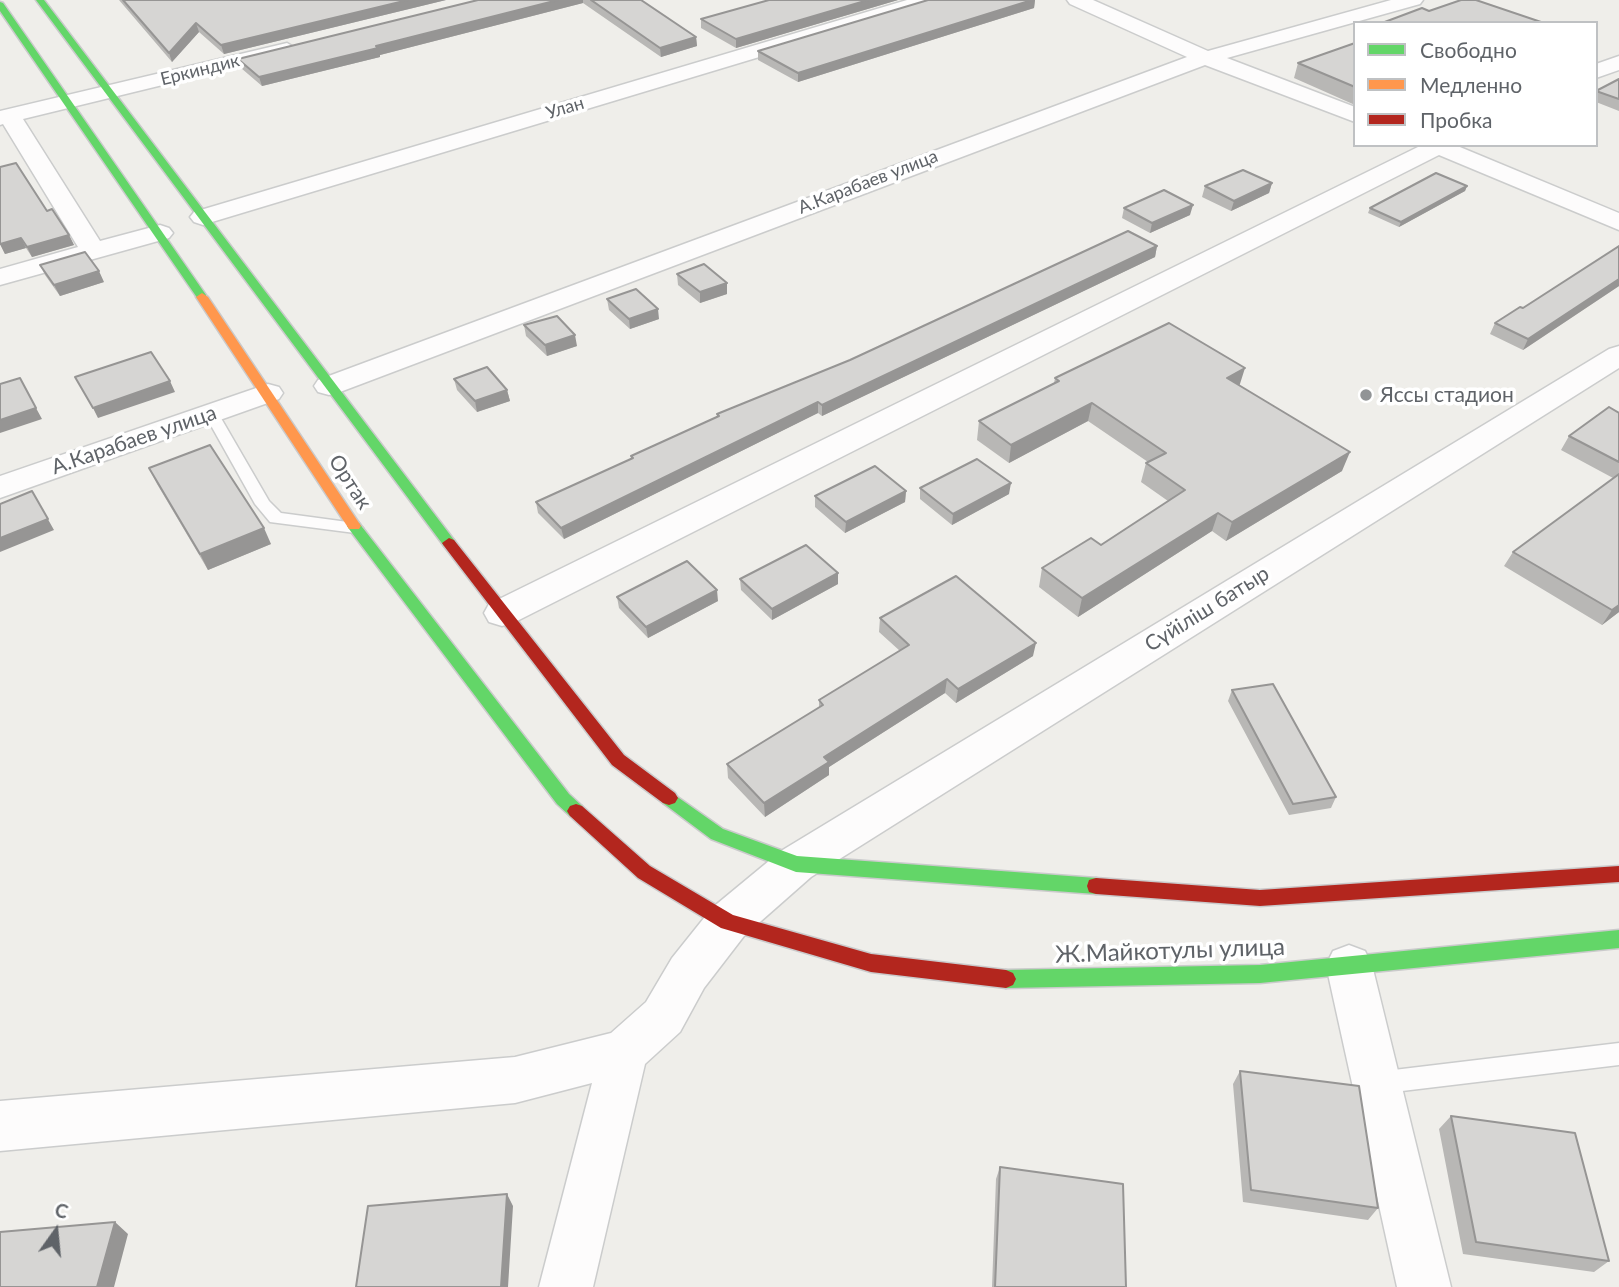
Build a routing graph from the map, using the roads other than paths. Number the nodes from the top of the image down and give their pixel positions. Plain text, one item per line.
1 (928, 0) edge
2 (1077, 0) edge
3 (1413, 0) edge
4 (43, 1) edge
5 (1, 8) edge
6 (308, 43) edge
7 (1205, 57) junction
8 (1619, 62) edge
9 (1598, 71) edge
10 (107, 93) junction
11 (70, 102) junction
12 (1353, 114) edge
13 (5, 117) edge
14 (1436, 147) edge
15 (1440, 147) edge
16 (203, 217) junction
17 (1619, 222) edge
18 (160, 233) junction
19 (93, 251) junction
20 (0, 277) edge
21 (1619, 355) edge
22 (329, 386) junction
23 (268, 393) junction
24 (211, 413) junction
25 (0, 486) edge
26 (355, 528) junction
27 (502, 613) junction
28 (796, 864) junction
29 (1619, 874) edge
30 (728, 922) junction
31 (1617, 941) edge
32 (1349, 965) junction
33 (624, 1052) junction
34 (1619, 1054) edge
35 (1377, 1083) junction
36 (0, 1126) edge
37 (566, 1287) edge
38 (1424, 1287) edge

1 - 16 street, Улан
2 - 7 street
3 - 7 street, А.Карабаев улица
4 - 10 street, Ортак
5 - 11 street, Ортак
6 - 10 street, Еркиндик
7 - 12 street
7 - 22 street, А.Карабаев улица
8 - 9 street
10 - 11 street, Еркиндик
10 - 16 street, Ортак
11 - 13 street, Еркиндик
11 - 18 street, Ортак
13 - 19 street
14 - 27 street
15 - 17 street
16 - 22 street, Ортак
18 - 19 street
18 - 23 street, Ортак
19 - 20 street
21 - 28 street, Сүйіліш батыр
22 - 27 street, Ортак
23 - 24 street, А.Карабаев улица
23 - 26 street, Ортак
24 - 25 street, А.Карабаев улица
24 - 26 lane
26 - 30 street, Ортак
27 - 28 street, Ортак
28 - 29 street
28 - 30 street, Сүйіліш батыр
30 - 32 street, Ж.Майкотулы улица
30 - 33 street, Сүйіліш батыр
31 - 32 street, Ж.Майкотулы улица
32 - 35 street
33 - 36 street
33 - 37 street
34 - 35 lane
35 - 38 street

